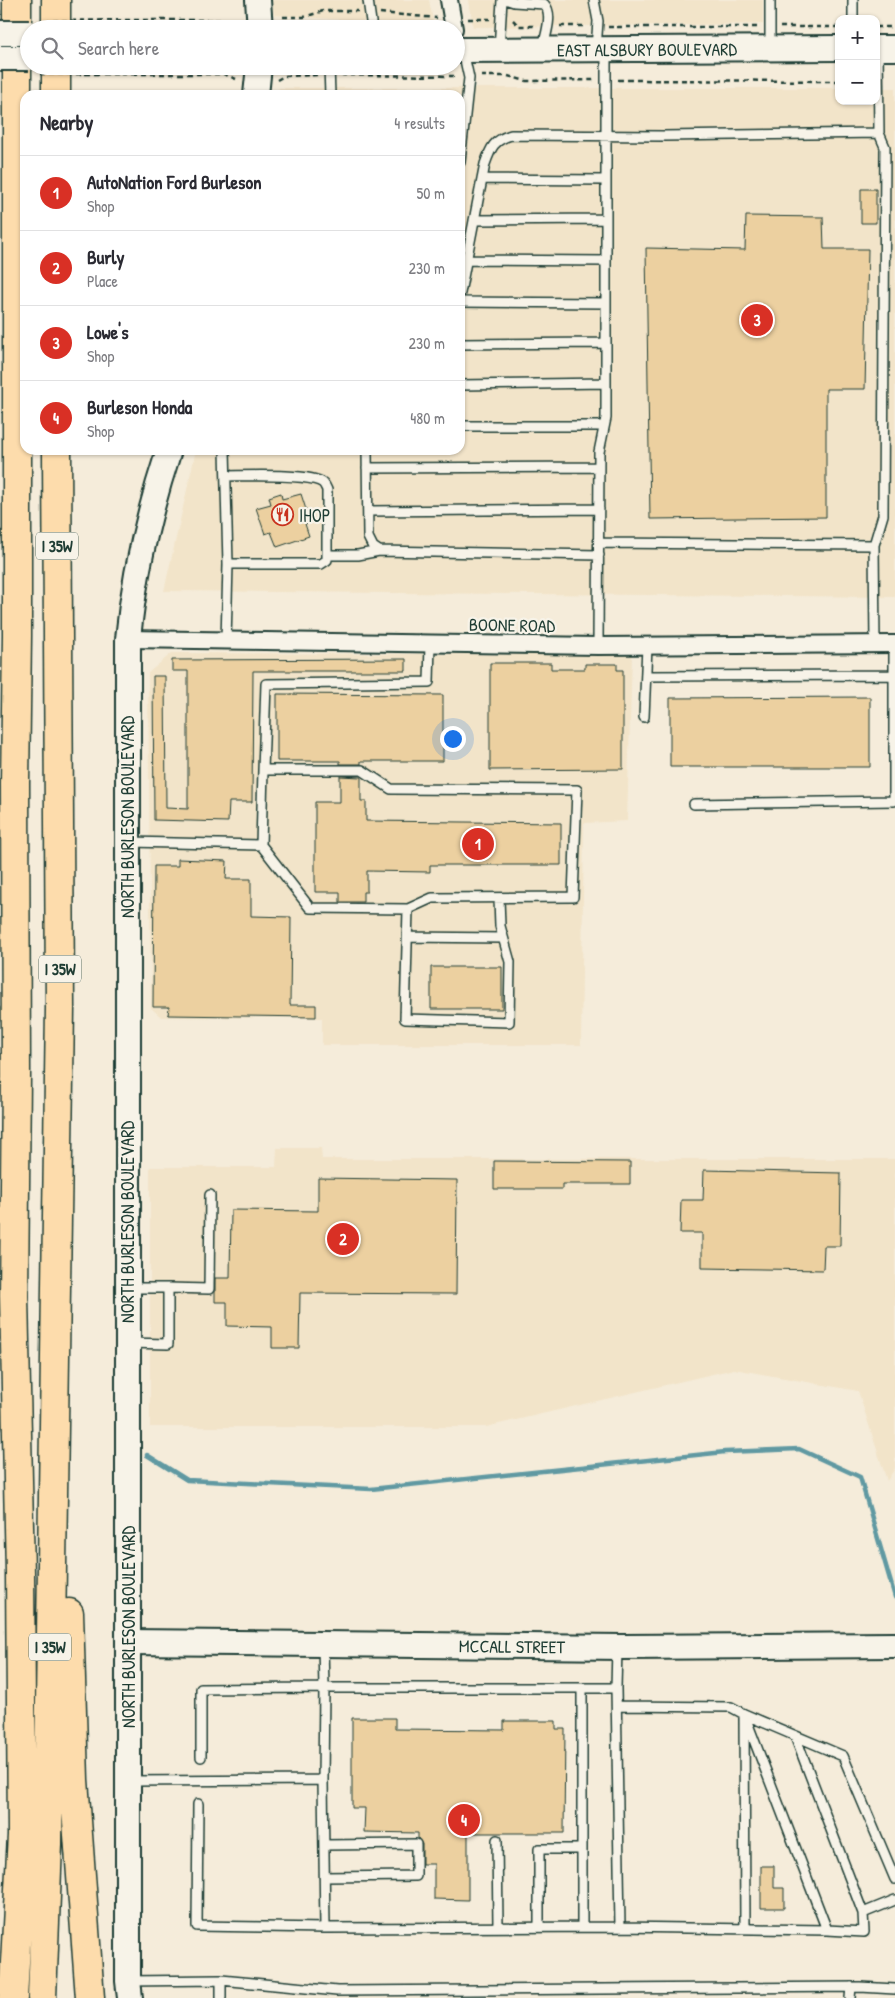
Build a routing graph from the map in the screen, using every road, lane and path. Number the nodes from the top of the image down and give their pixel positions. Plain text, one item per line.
1 (258, 0) edge
2 (368, 0) edge
3 (449, 0) edge
4 (502, 0) edge
5 (508, 0) edge
6 (594, 0) edge
7 (770, 0) edge
8 (853, 0) edge
9 (853, 15) edge
10 (33, 19) edge
11 (237, 20) dead end
12 (259, 20) edge
13 (371, 20) edge
14 (452, 20) edge
15 (895, 27) edge
16 (881, 43) edge
17 (465, 46) edge
18 (770, 48) junction
19 (835, 48) edge
20 (601, 49) junction
21 (499, 50) junction
22 (543, 50) junction
23 (0, 58) edge
24 (20, 62) edge
25 (465, 67) edge
26 (32, 75) edge
27 (46, 75) edge
28 (226, 75) edge
29 (293, 75) edge
30 (329, 75) edge
31 (440, 75) edge
32 (468, 76) junction
33 (236, 79) dead end
34 (606, 80) junction
35 (835, 81) edge
36 (263, 82) edge
37 (31, 90) edge
38 (53, 90) edge
39 (330, 90) edge
40 (465, 98) edge
41 (880, 133) junction
42 (605, 135) junction
43 (482, 179) junction
44 (606, 180) junction
45 (474, 220) junction
46 (606, 220) junction
47 (467, 260) junction
48 (606, 261) junction
49 (465, 269) edge
50 (465, 302) edge
51 (606, 303) junction
52 (606, 343) junction
53 (465, 344) edge
54 (606, 384) junction
55 (465, 385) edge
56 (465, 426) edge
57 (604, 426) junction
58 (22, 455) edge
59 (56, 455) edge
60 (167, 455) edge
61 (225, 455) edge
62 (367, 455) edge
63 (599, 467) junction
64 (367, 468) junction
65 (226, 476) junction
66 (599, 509) junction
67 (368, 511) junction
68 (599, 542) junction
69 (874, 544) junction
70 (379, 551) junction
71 (328, 555) junction
72 (599, 555) junction
73 (228, 564) junction
74 (128, 639) junction
75 (226, 641) junction
76 (430, 644) junction
77 (875, 644) junction
78 (894, 644) edge
79 (598, 646) junction
80 (647, 646) junction
81 (0, 648) edge
82 (894, 675) edge
83 (646, 676) junction
84 (644, 717) dead end
85 (263, 770) junction
86 (15, 784) junction
87 (694, 804) dead end
88 (127, 842) junction
89 (261, 845) junction
90 (499, 898) junction
91 (408, 910) junction
92 (408, 937) junction
93 (503, 938) junction
94 (210, 1195) dead end
95 (127, 1288) junction
96 (168, 1288) junction
97 (56, 1295) junction
98 (14, 1296) junction
99 (127, 1343) junction
100 (0, 1490) edge
101 (128, 1642) junction
102 (323, 1644) junction
103 (895, 1646) edge
104 (617, 1647) junction
105 (324, 1688) junction
106 (582, 1688) junction
107 (616, 1688) junction
108 (617, 1706) junction
109 (744, 1714) junction
110 (795, 1736) junction
111 (201, 1757) dead end
112 (128, 1780) junction
113 (323, 1780) junction
114 (198, 1804) dead end
115 (497, 1840) dead end
116 (324, 1845) junction
117 (582, 1849) junction
118 (325, 1877) junction
119 (895, 1879) edge
120 (895, 1900) edge
121 (863, 1913) junction
122 (498, 1927) junction
123 (539, 1927) junction
124 (582, 1927) junction
125 (620, 1927) junction
126 (325, 1928) junction
127 (745, 1929) junction
128 (827, 1930) junction
129 (221, 1980) junction
130 (850, 1987) junction
131 (129, 1989) edge
132 (895, 1989) edge
133 (367, 1994) edge
134 (475, 1994) edge
135 (14, 1998) edge
136 (42, 1998) edge
137 (90, 1998) edge
138 (222, 1998) edge
139 (850, 1998) edge

1 - 12 main road
2 - 13 lane
3 - 14 street
4 - 21 lane
5 - 22 lane
6 - 20 lane
7 - 18 lane
8 - 9 lane
10 - 11 path, bridge
15 - 16 path
16 - 41 lane
17 - 21 main road, EAST ALSBURY BOULEVARD
18 - 19 main road, EAST ALSBURY BOULEVARD
18 - 20 main road, EAST ALSBURY BOULEVARD
20 - 22 main road, EAST ALSBURY BOULEVARD
20 - 34 lane
21 - 22 main road, EAST ALSBURY BOULEVARD
23 - 24 main road, bridge
25 - 32 lane
26 - 37 highway, I 35W
27 - 38 highway
28 - 33 path, bridge
29 - 36 path
30 - 39 lane
31 - 32 path
32 - 34 path
32 - 40 lane
34 - 35 path
34 - 42 lane
41 - 42 lane
41 - 69 lane
42 - 43 lane
42 - 44 lane
43 - 44 lane
43 - 45 lane
44 - 46 lane
45 - 46 lane
45 - 47 lane
46 - 48 lane
47 - 48 lane
47 - 49 lane
48 - 51 lane
50 - 51 lane
51 - 52 lane
52 - 53 lane
52 - 54 lane
54 - 55 lane
54 - 57 lane
56 - 57 lane
57 - 63 lane
58 - 86 highway, I 35W
59 - 97 highway, I 35W
60 - 74 main road, NORTH BURLESON BOULEVARD
61 - 65 lane
62 - 64 lane
63 - 64 lane
63 - 66 lane
64 - 67 lane
65 - 71 lane
65 - 73 lane
66 - 67 lane
66 - 68 lane
67 - 70 lane
68 - 69 lane
68 - 72 lane
69 - 77 lane
70 - 71 lane
70 - 72 lane
71 - 73 lane
72 - 79 lane
73 - 75 lane
74 - 75 street, BOONE ROAD
74 - 88 main road, NORTH BURLESON BOULEVARD
75 - 76 street, BOONE ROAD
76 - 79 street, BOONE ROAD
76 - 85 lane
77 - 78 street, BOONE ROAD
77 - 80 street, BOONE ROAD
78 - 82 lane
79 - 80 street, BOONE ROAD
80 - 83 lane
81 - 86 highway
82 - 83 lane
82 - 87 lane
83 - 84 lane
85 - 89 lane
85 - 90 lane
86 - 98 highway, I 35W
88 - 89 lane
88 - 95 main road, NORTH BURLESON BOULEVARD
89 - 91 lane
90 - 91 lane
90 - 93 lane
91 - 92 lane
92 - 93 lane
92 - 93 lane
94 - 96 lane
95 - 96 lane
95 - 99 main road, NORTH BURLESON BOULEVARD
96 - 99 lane
97 - 136 highway, I 35W
97 - 137 highway
98 - 100 highway
98 - 135 highway, I 35W
99 - 101 main road, NORTH BURLESON BOULEVARD
101 - 102 main road, MCCALL STREET
101 - 112 main road, NORTH BURLESON BOULEVARD
102 - 104 main road, MCCALL STREET
102 - 105 lane
103 - 104 main road, MCCALL STREET
104 - 107 lane
105 - 106 lane
105 - 111 lane
105 - 113 lane
106 - 107 lane
106 - 117 lane
107 - 108 lane
108 - 109 lane
108 - 125 lane
109 - 110 lane
109 - 127 lane
109 - 128 lane
110 - 119 lane
110 - 121 lane
112 - 113 lane
112 - 131 main road, NORTH BURLESON BOULEVARD
113 - 116 lane
114 - 126 lane
115 - 122 lane
116 - 118 lane
116 - 118 lane
117 - 123 lane
117 - 124 lane
118 - 126 lane
120 - 121 lane
121 - 128 lane
122 - 123 lane
122 - 126 lane
123 - 124 lane
124 - 125 lane
125 - 127 lane
127 - 128 lane
129 - 131 lane
129 - 133 lane
129 - 138 lane
130 - 132 lane
130 - 134 lane
130 - 139 lane
133 - 134 lane

